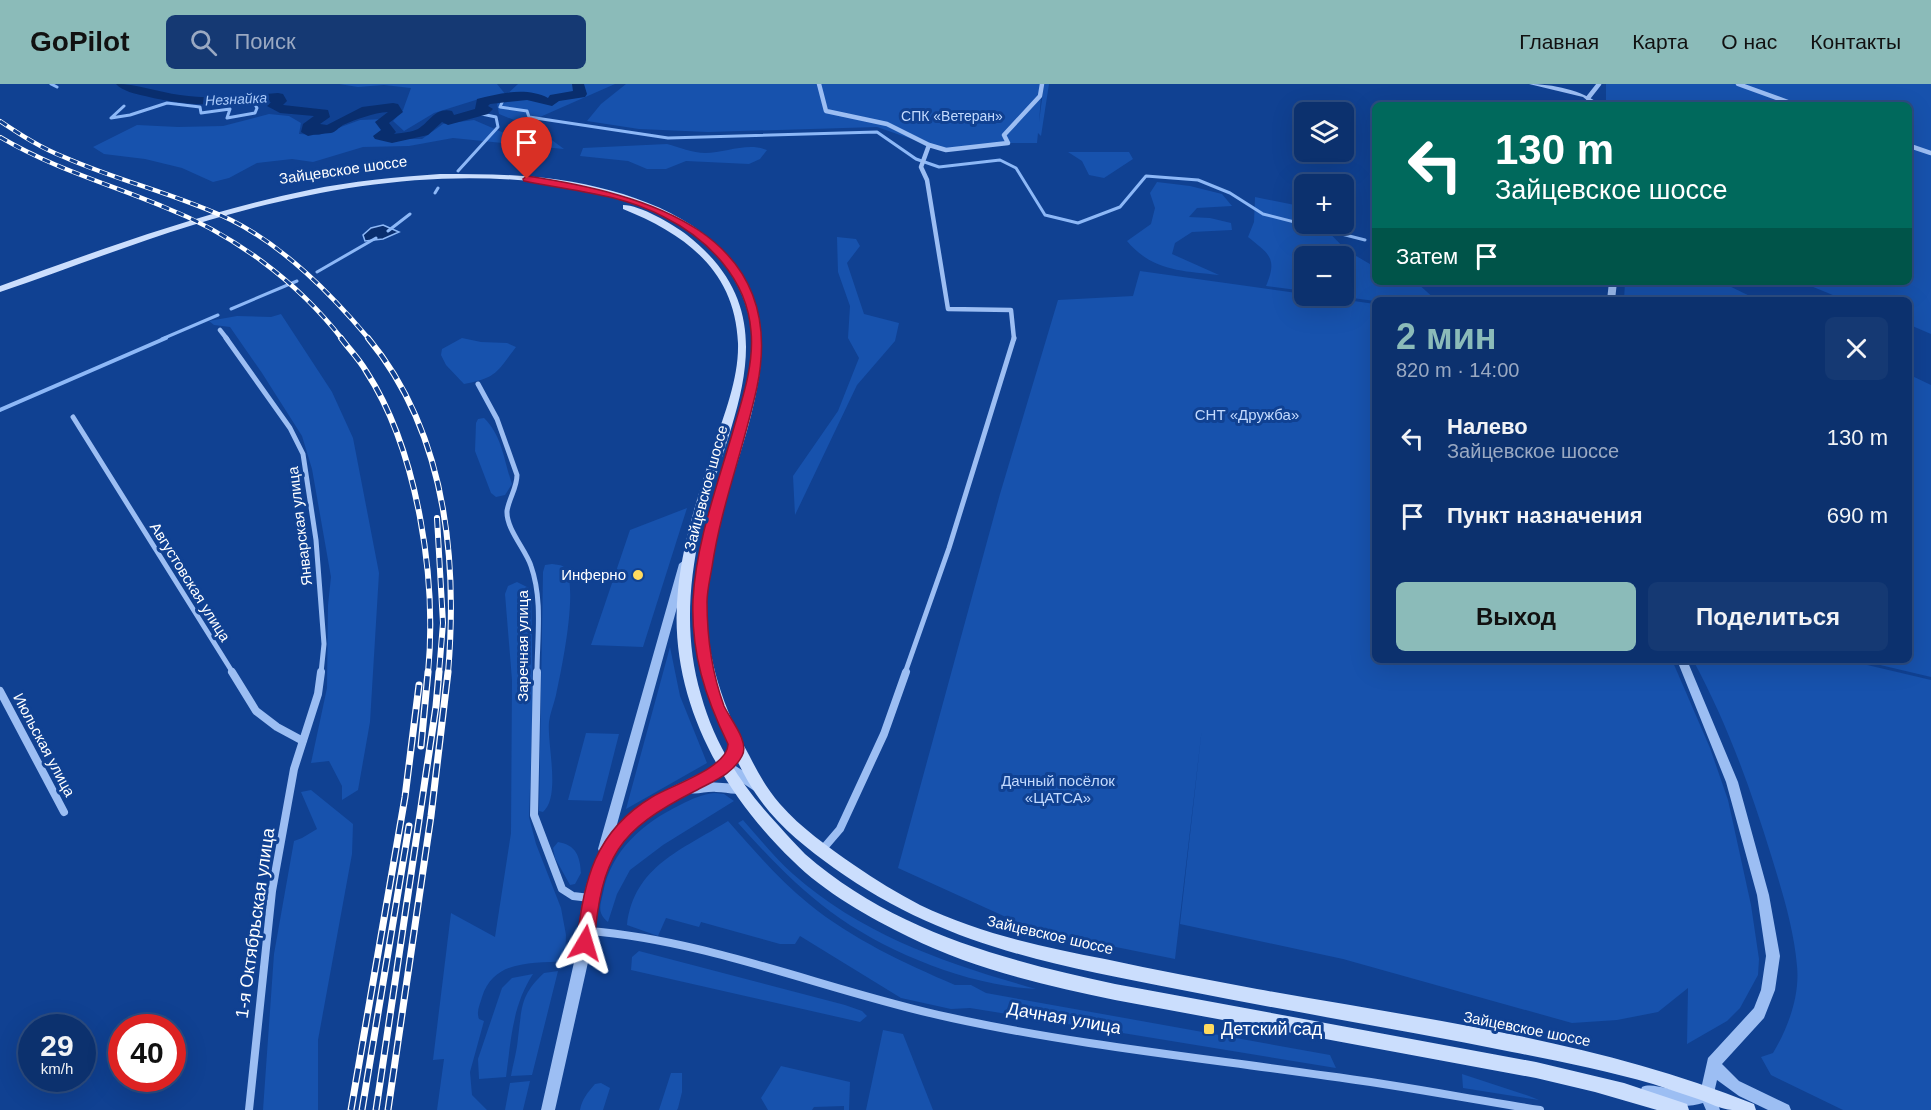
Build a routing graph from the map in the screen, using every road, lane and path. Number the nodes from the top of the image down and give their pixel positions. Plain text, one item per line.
1 (819, 84) edge
2 (1042, 84) edge
3 (1532, 84) edge
4 (1599, 84) edge
5 (1738, 84) edge
6 (1588, 98) junction
7 (1593, 102) edge
8 (1788, 102) edge
9 (928, 145) dead end
10 (1912, 147) edge
11 (1931, 153) edge
12 (356, 186) junction
13 (108, 253) junction
14 (0, 289) edge
15 (0, 296) edge
16 (220, 330) dead end
17 (478, 384) dead end
18 (73, 417) dead end
19 (695, 530) junction
20 (1683, 663) edge
21 (0, 691) edge
22 (303, 741) junction
23 (736, 744) junction
24 (725, 767) junction
25 (760, 788) junction
26 (738, 789) junction
27 (672, 793) junction
28 (64, 812) dead end
29 (822, 850) junction
30 (590, 898) junction
31 (588, 931) junction
32 (1713, 1063) junction
33 (1605, 1084) junction
34 (1707, 1093) junction
35 (249, 1110) edge
36 (548, 1110) edge
37 (1540, 1110) edge
38 (1681, 1110) edge
39 (1713, 1110) edge
40 (1748, 1110) edge
41 (1784, 1110) edge

1 - 2 street
3 - 6 street
4 - 6 street
5 - 8 street
6 - 7 street
9 - 29 street
10 - 11 street
12 - 13 main road, Зайцевское шоссе
12 - 19 main road, Зайцевское шоссе
12 - 23 main road, Зайцевское шоссе
13 - 14 main road, Зайцевское шоссе
13 - 15 main road, Зайцевское шоссе
16 - 22 street, Январская улица
17 - 30 street, Заречная улица
18 - 22 street, Августовская улица
19 - 24 main road, Зайцевское шоссе
19 - 30 street
20 - 32 street
21 - 28 street, Июльская улица
22 - 35 street, 1-я Октябрьская улица
23 - 24 street
23 - 25 main road, Зайцевское шоссе
24 - 25 street
24 - 26 main road, Зайцевское шоссе
24 - 27 street
25 - 29 main road, Зайцевское шоссе
26 - 27 street
26 - 33 main road, Зайцевское шоссе
27 - 30 street
29 - 34 main road, Зайцевское шоссе
30 - 31 street
31 - 36 street
31 - 37 street, Дачная улица
32 - 34 street
32 - 41 street
33 - 34 street
33 - 38 main road, Зайцевское шоссе
34 - 39 street
34 - 40 main road, Зайцевское шоссе

